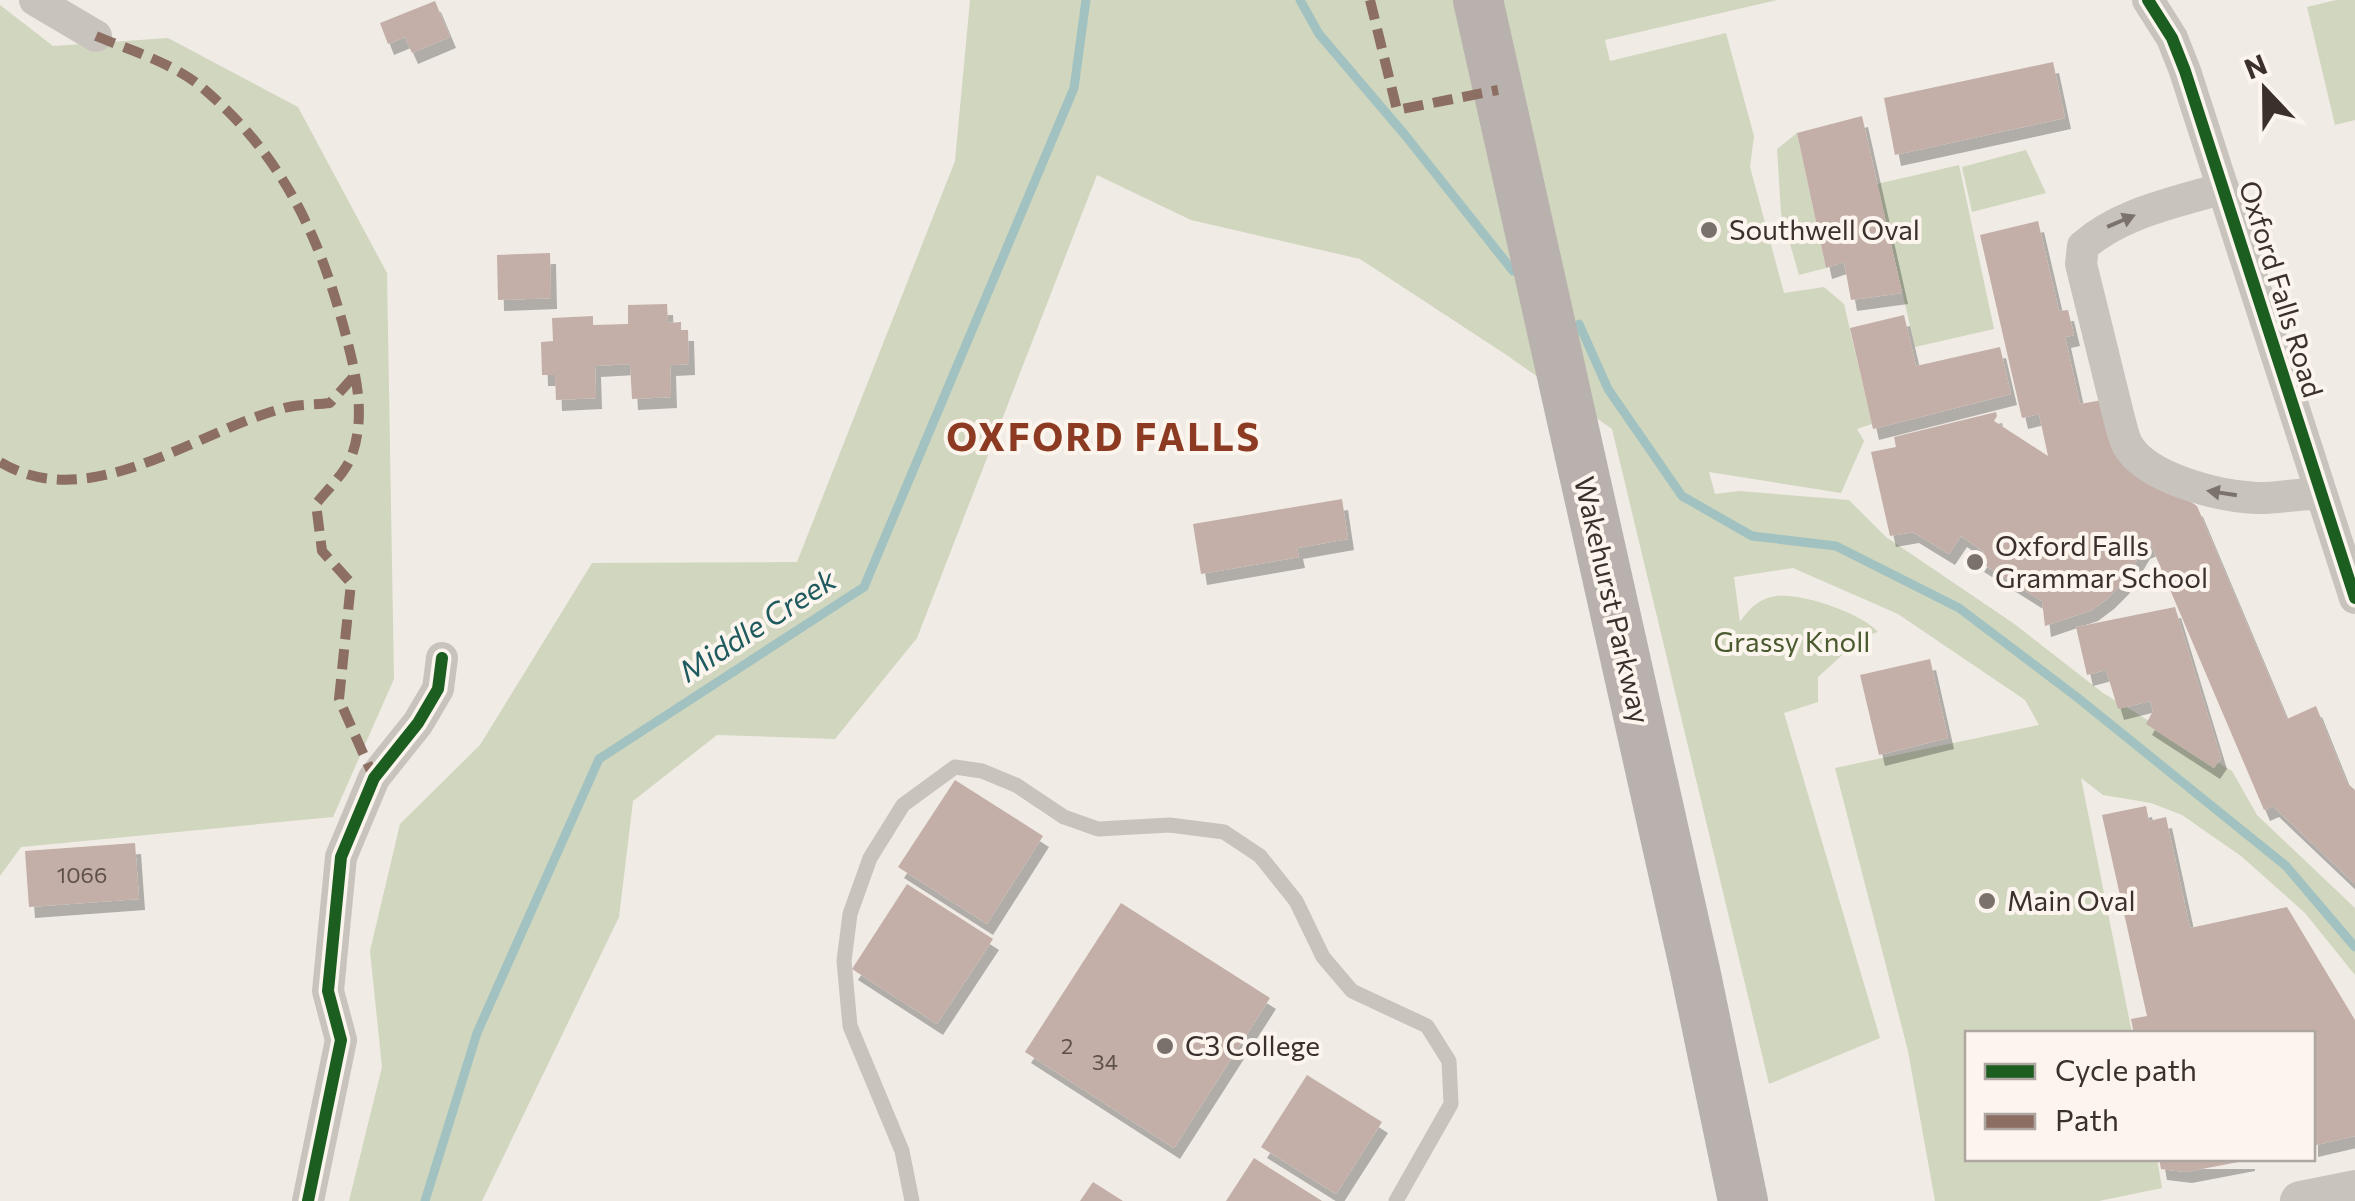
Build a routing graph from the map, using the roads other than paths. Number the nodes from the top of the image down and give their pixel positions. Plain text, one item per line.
1 (35, 0) edge
2 (1478, 0) edge
3 (2148, 0) edge
4 (96, 36) dead end
5 (2223, 188) junction
6 (2319, 494) junction
7 (2355, 598) edge
8 (442, 658) dead end
9 (2355, 1190) edge
10 (308, 1201) edge
11 (912, 1201) edge
12 (1396, 1201) edge
13 (1742, 1201) edge
14 (2300, 1201) edge

1 - 4 street
2 - 13 main road, Wakehurst Parkway
3 - 5 street, Oxford Falls Road
5 - 6 street, Oxford Falls Road
6 -> 5 street
6 - 7 street, Oxford Falls Road
8 - 10 street
9 - 14 street
11 - 12 lane

